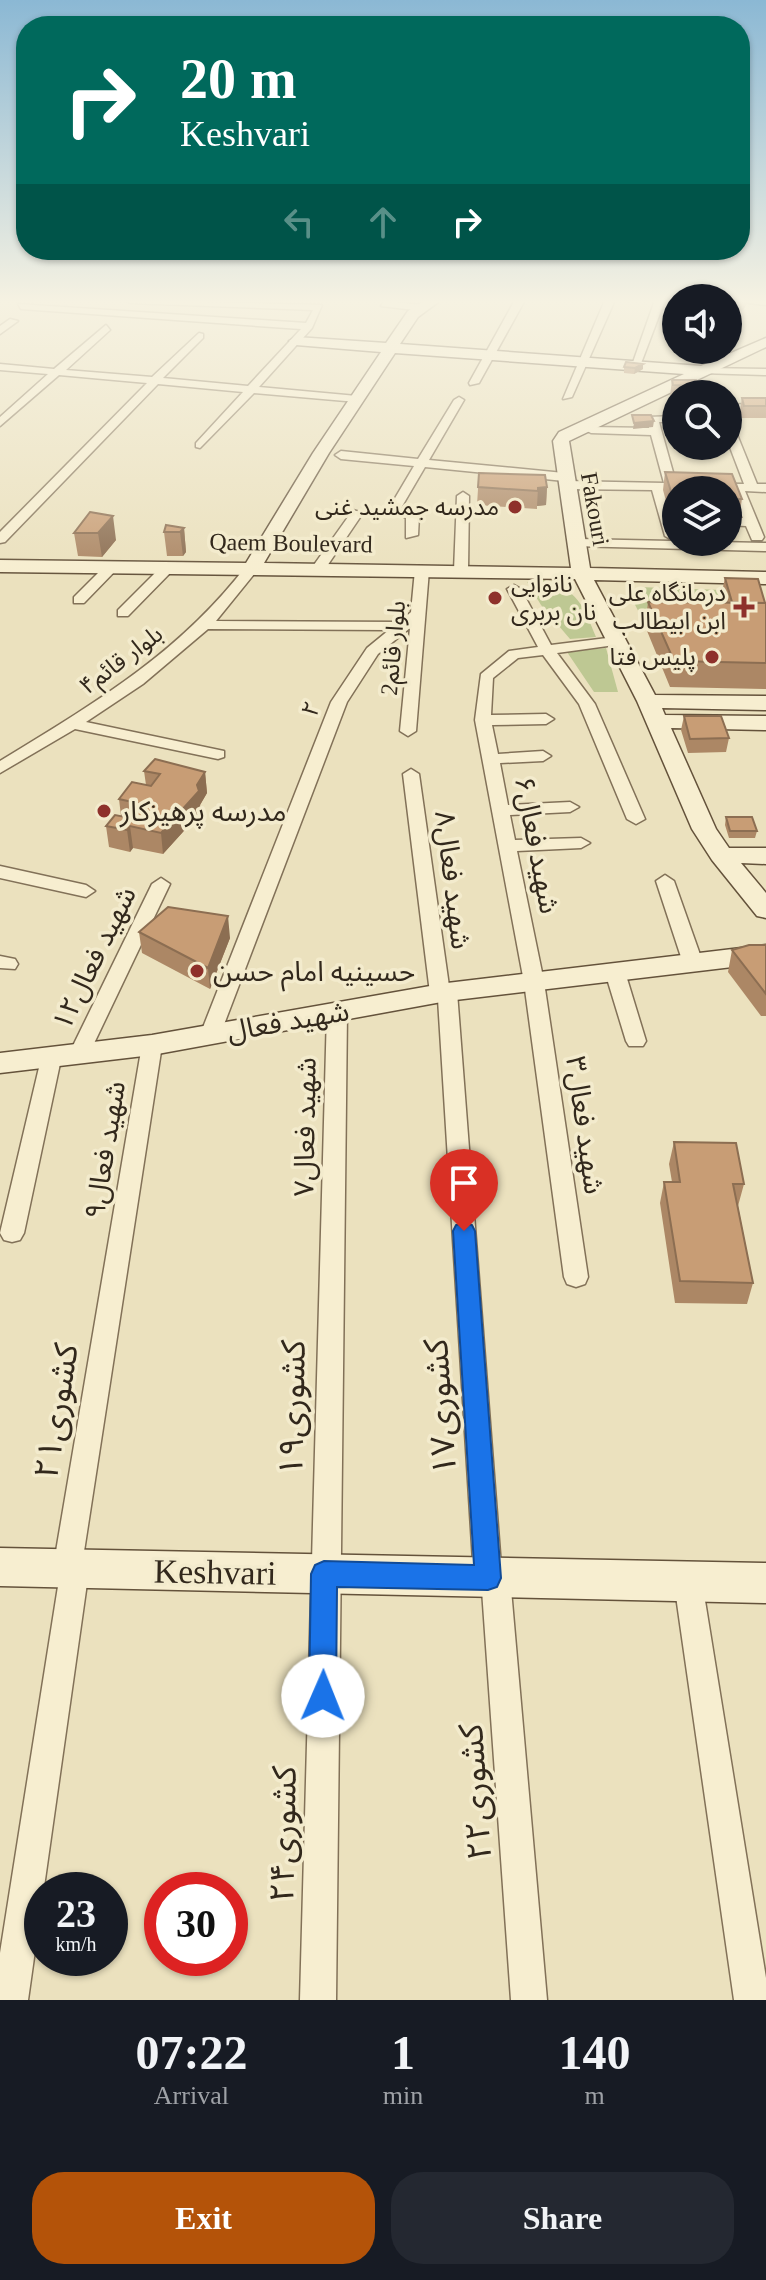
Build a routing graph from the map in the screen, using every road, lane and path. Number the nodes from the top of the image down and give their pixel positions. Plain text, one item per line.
1 (33, 393) edge
2 (145, 393) edge
3 (249, 393) edge
4 (291, 393) edge
5 (361, 393) edge
6 (569, 393) edge
7 (664, 393) edge
8 (567, 397) dead end
9 (357, 399) junction
10 (459, 400) dead end
11 (628, 406) junction
12 (662, 406) edge
13 (742, 407) edge
14 (766, 408) edge
15 (662, 419) edge
16 (742, 420) edge
17 (766, 420) edge
18 (0, 423) edge
19 (591, 430) dead end
20 (655, 432) junction
21 (200, 445) dead end
22 (341, 455) dead end
23 (741, 460) edge
24 (420, 463) junction
25 (662, 476) edge
26 (565, 481) junction
27 (662, 486) edge
28 (742, 488) edge
29 (752, 488) junction
30 (766, 488) edge
31 (463, 496) dead end
32 (742, 501) edge
33 (357, 513) dead end
34 (742, 522) edge
35 (750, 522) junction
36 (411, 535) dead end
37 (0, 539) edge
38 (761, 542) edge
39 (579, 555) junction
40 (766, 559) edge
41 (0, 566) edge
42 (112, 567) junction
43 (169, 567) junction
44 (252, 568) junction
45 (318, 569) junction
46 (422, 570) junction
47 (461, 571) junction
48 (629, 575) junction
49 (766, 578) edge
50 (512, 580) junction
51 (79, 600) dead end
52 (123, 613) dead end
53 (418, 614) junction
54 (202, 625) junction
55 (404, 626) junction
56 (612, 635) junction
57 (547, 650) junction
58 (766, 703) edge
59 (652, 711) junction
60 (546, 719) dead end
61 (483, 720) junction
62 (766, 723) edge
63 (73, 724) junction
64 (408, 731) dead end
65 (218, 754) dead end
66 (543, 756) dead end
67 (492, 759) junction
68 (0, 768) edge
69 (411, 774) dead end
70 (570, 807) dead end
71 (502, 810) junction
72 (636, 819) dead end
73 (581, 843) dead end
74 (508, 846) junction
75 (721, 855) junction
76 (766, 856) edge
77 (0, 872) edge
78 (665, 881) dead end
79 (161, 884) dead end
80 (86, 891) dead end
81 (766, 909) edge
82 (766, 954) edge
83 (693, 963) junction
84 (615, 972) junction
85 (534, 982) junction
86 (444, 992) junction
87 (337, 1012) junction
88 (210, 1035) junction
89 (636, 1041) dead end
90 (152, 1045) junction
91 (65, 1057) junction
92 (0, 1063) edge
93 (464, 1231) joint
94 (12, 1233) dead end
95 (332, 1244) joint
96 (117, 1265) joint
97 (576, 1277) dead end
98 (0, 1567) edge
99 (71, 1569) junction
100 (324, 1574) junction
101 (492, 1578) junction
102 (688, 1582) junction
103 (766, 1583) edge
104 (10, 2000) edge
105 (318, 2000) edge
106 (529, 2000) edge
107 (752, 2000) edge

1 - 18 street
2 - 37 street
3 - 21 street
4 - 9 street
5 - 9 street
6 - 8 street
7 - 11 street, Fakouri
9 - 44 street
10 - 24 street
11 - 12 street
11 - 26 street, Fakouri
13 - 14 street
15 - 20 street
16 - 17 street
19 - 20 street
20 - 25 street
22 - 24 street
23 - 29 street
24 - 26 street
24 - 36 street
26 - 27 street
26 - 39 street, Fakouri
28 - 29 street
29 - 30 street
31 - 47 street
32 - 35 street
33 - 45 street
34 - 35 street
35 - 38 street
38 - 39 street
39 - 40 street, Qaem Boulevard
39 - 48 street, Qaem Boulevard
39 - 50 street, Qaem Boulevard
39 - 56 street
41 - 42 street, Qaem Boulevard
42 - 43 street, Qaem Boulevard
42 - 51 street
43 - 44 street, Qaem Boulevard
43 - 52 street
44 - 45 street, Qaem Boulevard
44 - 54 street, بلوار قائم۴
45 - 46 street, Qaem Boulevard
46 - 47 street, Qaem Boulevard
46 - 53 street, 2بلوار قائم
47 - 50 street, Qaem Boulevard
48 - 49 street, Qaem Boulevard
48 - 56 street
50 - 57 street
53 - 55 street, ۲
53 - 64 street, 2بلوار قائم
54 - 55 street
54 - 63 street, بلوار قائم۴
55 - 88 street, ۲
56 - 57 street, شهید فعال۶
56 - 59 street
57 - 61 street, شهید فعال۶
57 - 72 street
58 - 59 street
59 - 62 street
59 - 75 street
60 - 61 street
61 - 67 street, شهید فعال۶
63 - 65 street
63 - 68 street, بلوار قائم۴
66 - 67 street
67 - 71 street, شهید فعال۶
69 - 86 street, شهید فعال۸
70 - 71 street
71 - 74 street, شهید فعال۶
73 - 74 street
74 - 85 street, شهید فعال۶
75 - 76 street
75 - 81 street
77 - 80 street
78 - 83 street
79 - 91 street, شهید فعال۱۲
82 - 83 street, شهید فعال
83 - 84 street, شهید فعال
84 - 85 street, شهید فعال
84 - 89 street
85 - 86 street, شهید فعال
85 - 97 street, شهید فعال۳
86 - 87 street, شهید فعال
86 - 93 street, شهید فعال۸
87 - 88 street, شهید فعال
87 - 95 street, شهید فعال۷
88 - 90 street, شهید فعال
90 - 91 street, شهید فعال
90 - 96 street, شهید فعال۹
91 - 92 street, شهید فعال
91 - 94 street, شهید فعال۱۲
93 - 101 street, ۱۷کشوری
95 - 100 street, ۱۹کشوری
96 - 99 street, ۲۱کشوری
98 - 99 street, Keshvari
99 - 100 street, Keshvari
99 - 104 street, ۲۱کشوری
100 - 101 street, Keshvari
100 - 105 street, کشوری۲۴
101 - 102 street, Keshvari
101 - 106 street, کشوری۲۲
102 - 103 street, Keshvari
102 - 107 street

